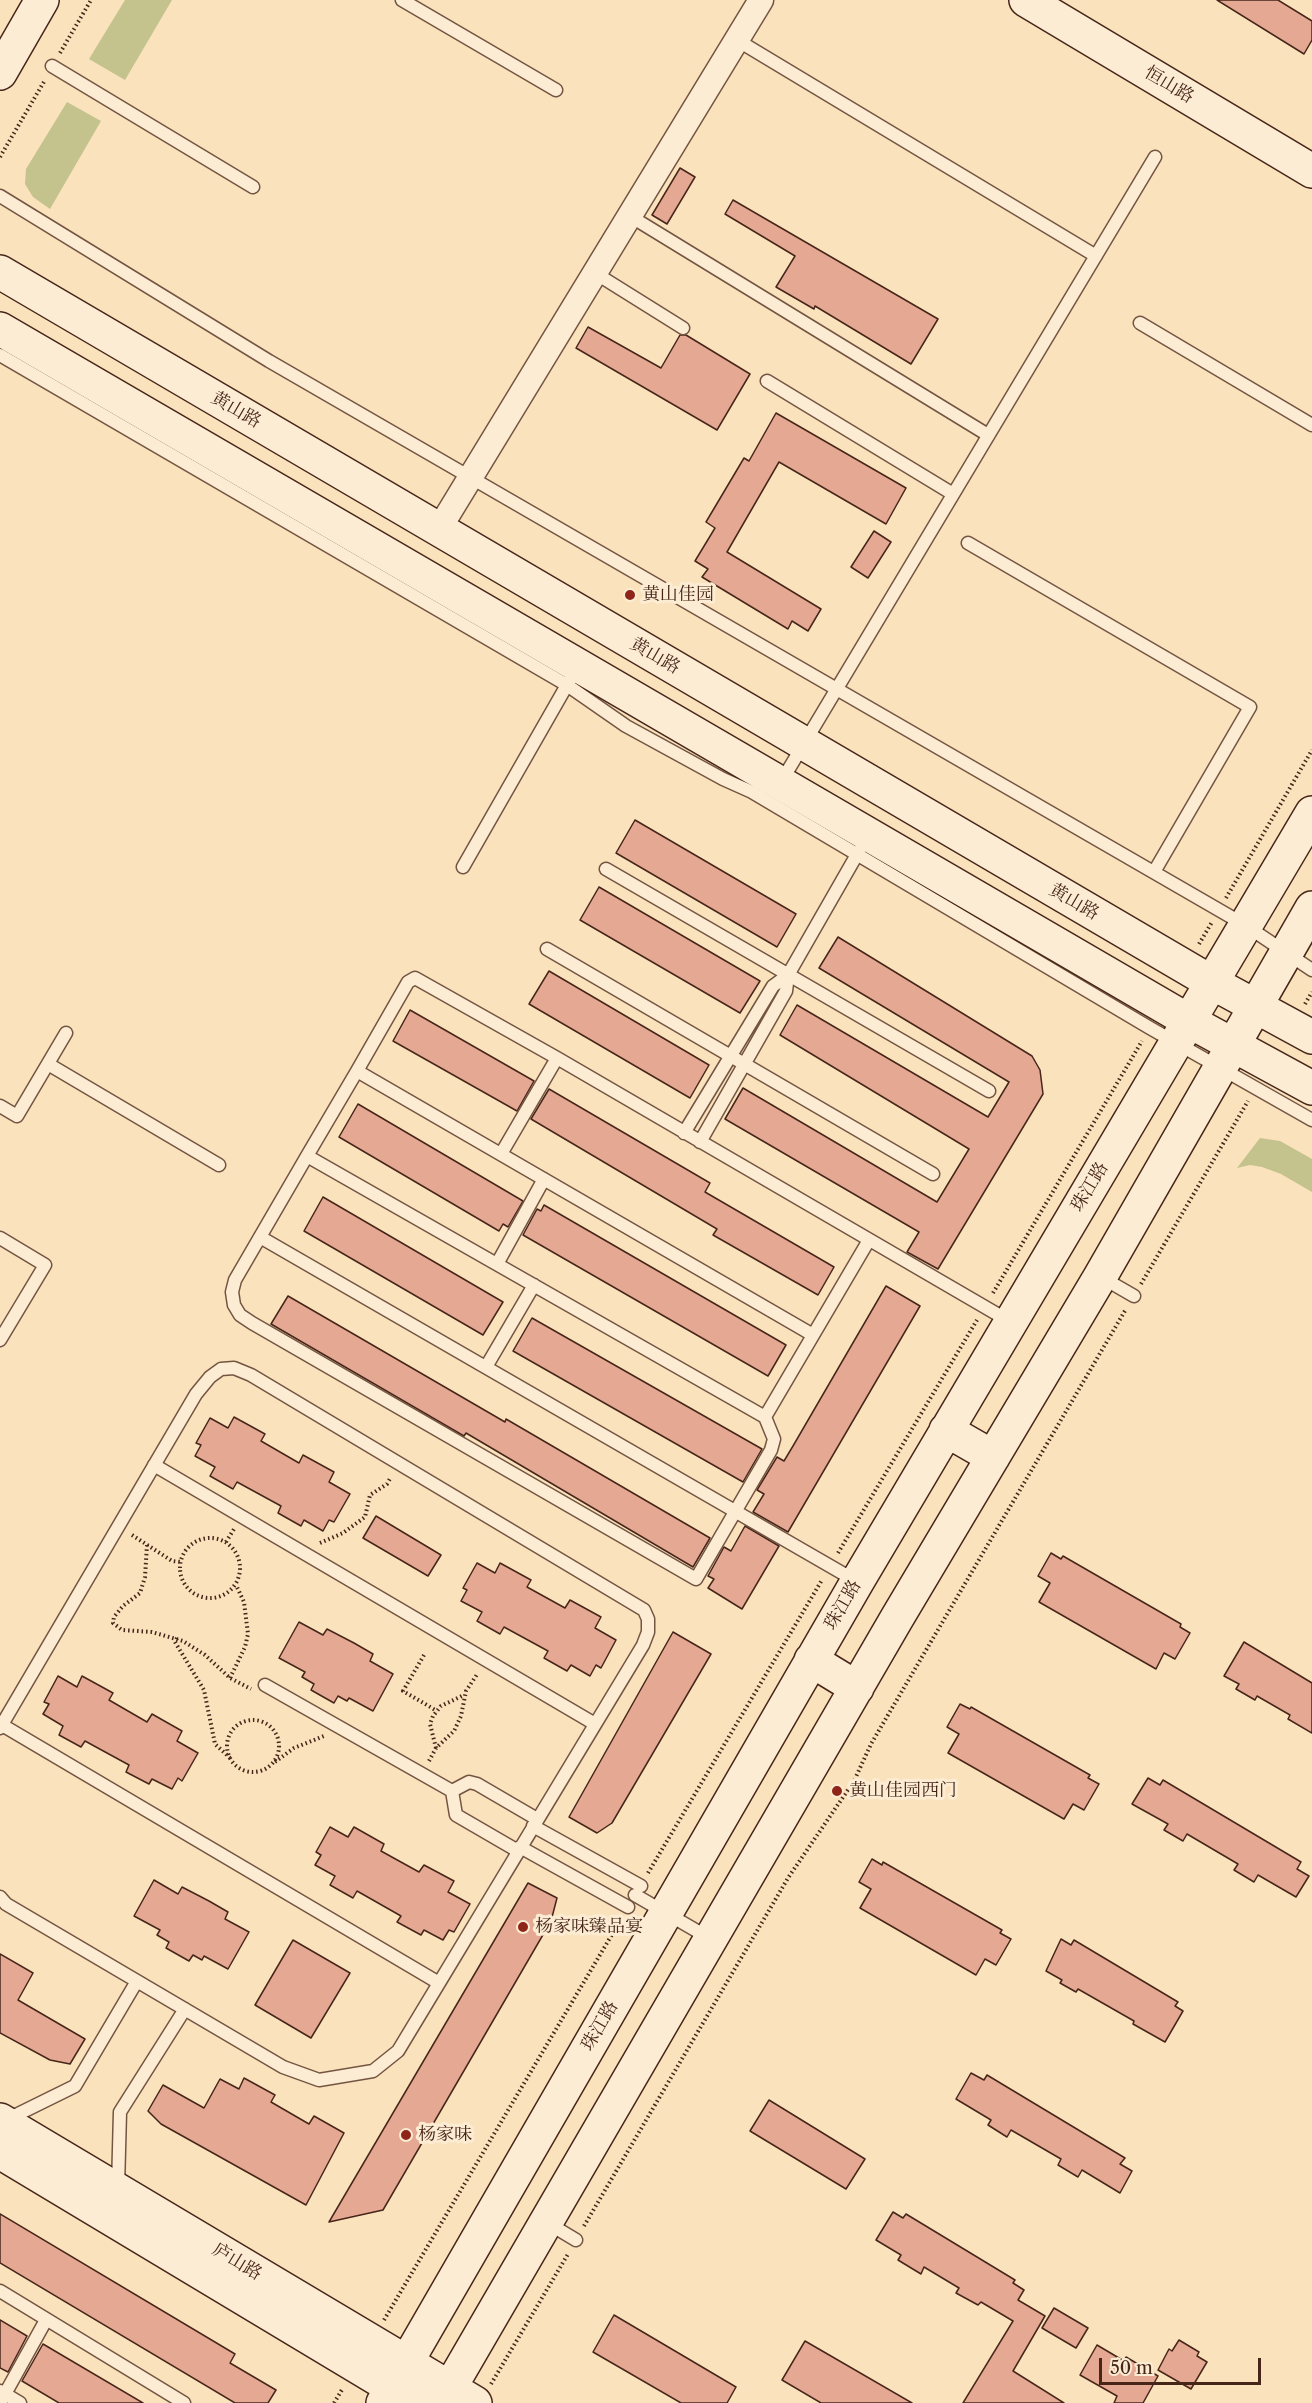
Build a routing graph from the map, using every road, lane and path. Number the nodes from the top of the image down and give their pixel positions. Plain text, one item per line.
1 (42, 0) edge
2 (402, 0) edge
3 (761, 0) edge
4 (1026, 0) edge
5 (1055, 0) edge
6 (736, 40) junction
7 (52, 66) dead end
8 (0, 73) edge
9 (556, 90) dead end
10 (1312, 154) edge
11 (1155, 157) dead end
12 (1312, 171) edge
13 (253, 187) dead end
14 (0, 196) edge
15 (630, 216) junction
16 (1096, 256) junction
17 (0, 272) edge
18 (595, 273) junction
19 (1140, 323) dead end
20 (683, 328) dead end
21 (0, 329) edge
22 (0, 355) edge
23 (767, 381) dead end
24 (1312, 424) edge
25 (988, 435) junction
26 (471, 477) junction
27 (953, 494) junction
28 (439, 530) junction
29 (968, 543) dead end
30 (573, 676) junction
31 (836, 689) junction
32 (804, 743) junction
33 (780, 783) junction
34 (1312, 813) edge
35 (862, 845) junction
36 (463, 867) dead end
37 (606, 869) dead end
38 (1154, 872) junction
39 (1312, 908) edge
40 (1245, 925) junction
41 (547, 949) dead end
42 (1299, 961) edge
43 (788, 975) junction
44 (1211, 982) junction
45 (1312, 992) edge
46 (1254, 1005) junction
47 (1183, 1032) junction
48 (1302, 1032) edge
49 (66, 1033) dead end
50 (731, 1056) junction
51 (1225, 1056) junction
52 (557, 1058) junction
53 (48, 1064) junction
54 (745, 1064) junction
55 (357, 1071) junction
56 (1255, 1088) junction
57 (1312, 1088) edge
58 (989, 1092) dead end
59 (0, 1106) edge
60 (1312, 1120) edge
61 (684, 1133) junction
62 (700, 1142) junction
63 (501, 1154) junction
64 (307, 1156) junction
65 (219, 1165) dead end
66 (933, 1174) dead end
67 (544, 1179) junction
68 (260, 1237) junction
69 (0, 1238) edge
70 (869, 1240) junction
71 (497, 1264) junction
72 (1100, 1277) junction
73 (534, 1285) junction
74 (1134, 1296) junction
75 (1010, 1321) junction
76 (813, 1335) junction
77 (0, 1340) edge
78 (486, 1367) junction
79 (765, 1417) junction
80 (946, 1430) junction
81 (993, 1458) junction
82 (399, 1463) junction
83 (154, 1465) junction
84 (735, 1511) junction
85 (118, 1526) junction
86 (147, 1545) junction
87 (304, 1552) junction
88 (181, 1562) junction
89 (857, 1582) junction
90 (236, 1585) junction
91 (177, 1638) junction
92 (424, 1655) dead end
93 (486, 1660) junction
94 (811, 1660) junction
95 (230, 1678) junction
96 (265, 1685) joint
97 (857, 1688) junction
98 (465, 1695) junction
99 (437, 1711) junction
100 (595, 1724) junction
101 (1, 1726) edge
102 (345, 1730) junction
103 (436, 1748) junction
104 (230, 1759) junction
105 (273, 1764) junction
106 (423, 1775) junction
107 (452, 1791) junction
108 (535, 1823) junction
109 (519, 1849) junction
110 (0, 1897) edge
111 (628, 1907) dead end
112 (665, 1913) junction
113 (710, 1939) junction
114 (136, 1981) junction
115 (439, 1983) junction
116 (185, 2009) junction
117 (1, 2131) edge
118 (517, 2169) junction
119 (118, 2192) junction
120 (554, 2209) junction
121 (576, 2240) junction
122 (0, 2292) edge
123 (46, 2320) junction
124 (400, 2389) edge
125 (2, 2396) edge
126 (463, 2397) edge
127 (20, 2403) edge
128 (184, 2403) edge

1 - 8 street
2 - 9 lane
3 - 6 street
4 - 12 street, 恒山路
5 - 10 street, 恒山路
6 - 15 street
6 - 16 lane
7 - 13 lane
11 - 16 lane
14 - 26 lane
15 - 18 street
15 - 25 lane
16 - 25 lane
17 - 28 street, 黄山路
18 - 20 lane
18 - 26 street
19 - 24 lane
21 - 30 street
22 - 30 lane
23 - 27 lane
25 - 27 lane
26 - 28 street
26 - 31 lane
27 - 31 lane
28 - 32 street, 黄山路
29 - 38 lane
30 - 33 street
30 - 35 lane
30 - 36 lane
31 - 32 lane
31 - 38 lane
32 - 33 lane
32 - 44 street, 黄山路
33 - 35 street
34 - 40 street, 珠江路
35 - 43 lane
35 - 47 street
37 - 43 lane
38 - 40 lane
39 - 42 street
40 - 42 lane
40 - 44 street, 珠江路
41 - 50 lane
42 - 46 street
43 - 50 lane
43 - 54 lane
43 - 58 lane
44 - 46 street, 黄山路
44 - 47 street, 珠江路
45 - 48 path
46 - 48 street, 黄山路
46 - 51 street
47 - 51 street
47 - 75 street, 珠江路
49 - 53 lane
50 - 54 lane
50 - 61 lane
51 - 56 lane
51 - 57 street
51 - 72 street
52 - 55 lane
52 - 61 lane
52 - 63 lane
53 - 59 lane
53 - 65 lane
54 - 62 lane
54 - 66 lane
55 - 63 lane
55 - 64 lane
56 - 60 lane
56 - 74 path
61 - 62 lane
62 - 70 lane
63 - 67 lane
64 - 68 lane
64 - 71 lane
67 - 71 lane
67 - 76 lane
68 - 78 lane
68 - 84 lane
69 - 77 lane
70 - 75 lane
70 - 76 lane
71 - 73 lane
72 - 74 lane
72 - 81 street
73 - 78 lane
73 - 79 lane
74 - 121 path
75 - 80 street, 珠江路
76 - 79 lane
78 - 84 lane
79 - 84 lane
80 - 81 street
80 - 89 street, 珠江路
81 - 97 street
82 - 83 lane
82 - 87 path
82 - 100 lane
83 - 85 lane
83 - 87 lane
84 - 89 lane
85 - 86 path
85 - 101 lane
86 - 88 path
86 - 91 path
87 - 93 lane
88 - 90 path
88 - 90 path
89 - 94 street, 珠江路
90 - 95 path
91 - 95 path
91 - 104 path
92 - 99 path
93 - 98 path
93 - 100 lane
94 - 97 street
94 - 112 street, 珠江路
95 - 96 path
96 - 102 lane
97 - 113 street
98 - 99 path
98 - 103 path
99 - 103 path
100 - 108 lane
101 - 115 lane
102 - 105 path
102 - 106 lane
103 - 106 path
104 - 105 path
104 - 105 path
106 - 107 lane
107 - 108 lane
107 - 109 lane
108 - 109 lane
108 - 112 lane
109 - 111 lane
109 - 115 lane
110 - 114 lane
112 - 113 lane
112 - 118 street, 珠江路
113 - 120 street
114 - 116 lane
114 - 117 lane
115 - 116 lane
116 - 119 lane
117 - 119 street, 庐山路
117 - 124 street, 庐山路
118 - 120 street
118 - 124 street, 珠江路
119 - 124 street, 庐山路
120 - 121 lane
120 - 126 street
121 - 126 path
122 - 123 lane
123 - 125 lane
123 - 128 lane
124 - 126 street, 庐山路
125 - 127 lane

